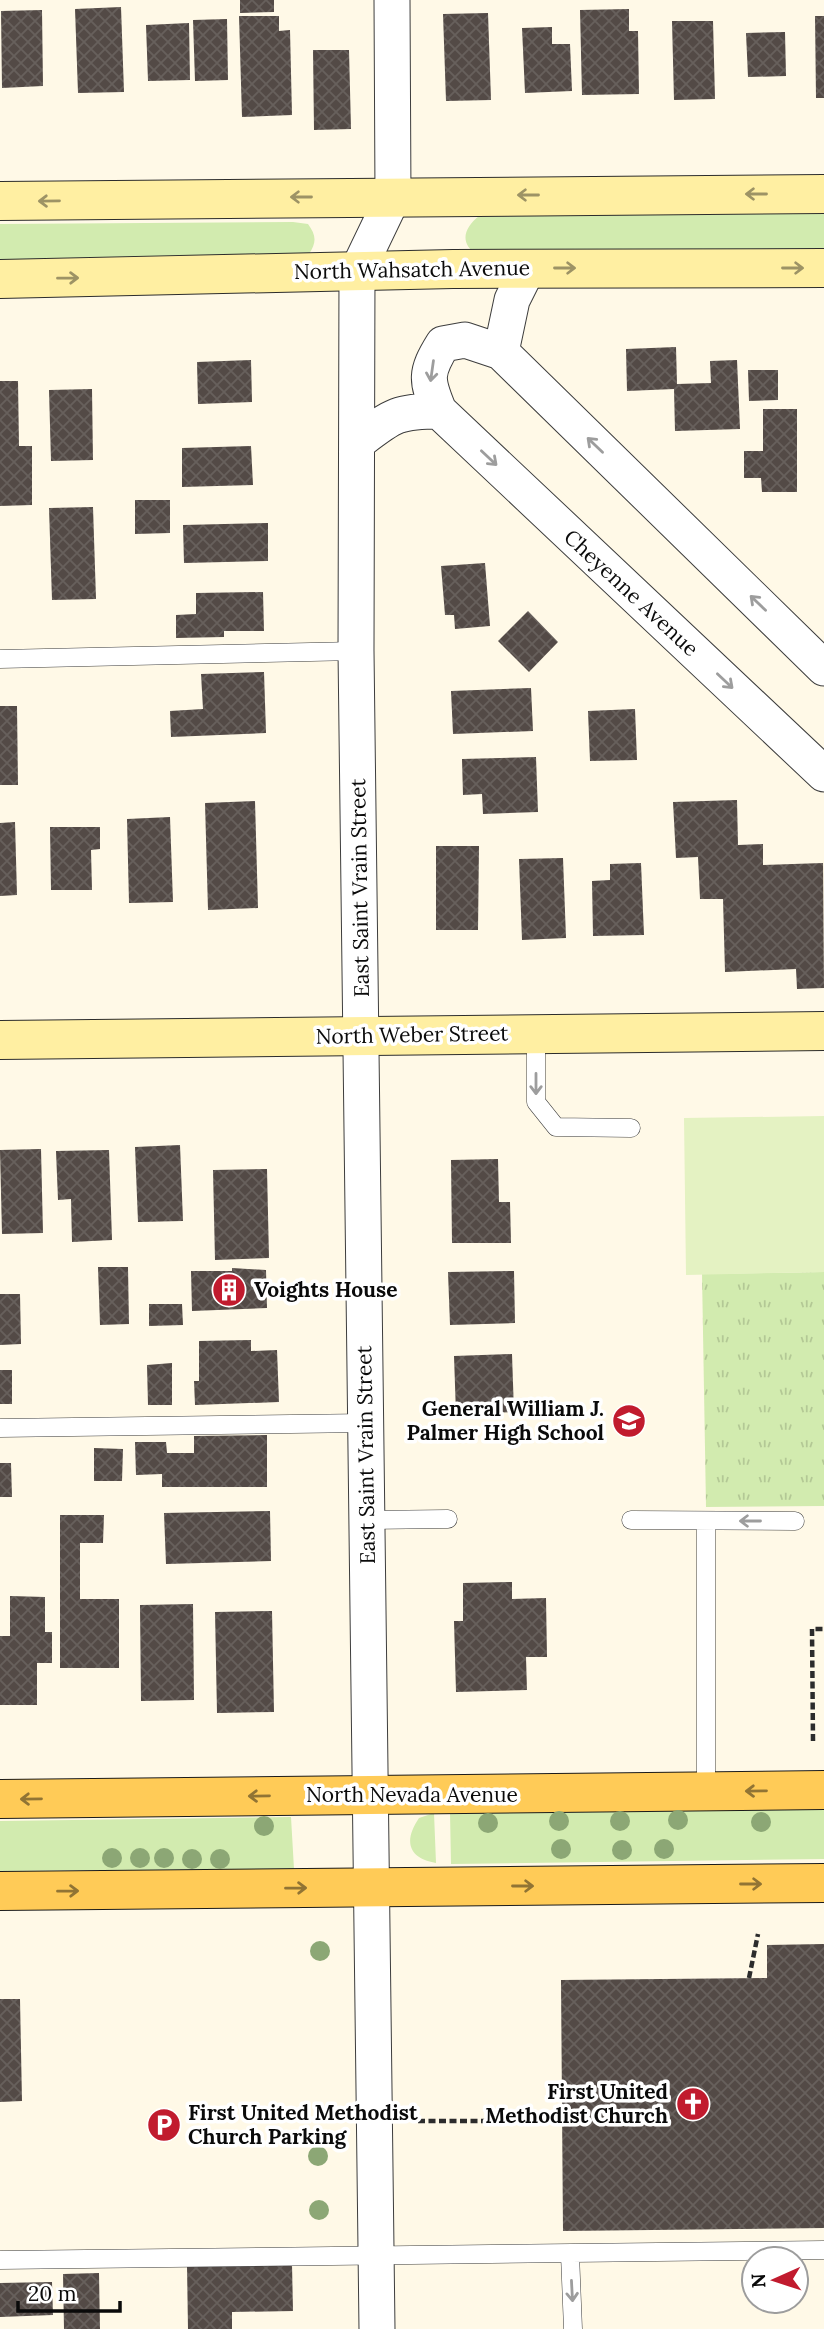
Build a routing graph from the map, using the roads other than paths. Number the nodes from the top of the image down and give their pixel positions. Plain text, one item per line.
1 (392, 0) edge
2 (824, 194) edge
3 (393, 197) junction
4 (0, 201) edge
5 (528, 268) junction
6 (824, 268) edge
7 (357, 272) junction
8 (0, 279) edge
9 (500, 352) junction
10 (439, 411) junction
11 (358, 442) junction
12 (356, 651) junction
13 (0, 659) edge
14 (824, 668) edge
15 (824, 774) edge
16 (824, 1031) edge
17 (536, 1034) junction
18 (363, 1036) junction
19 (0, 1040) edge
20 (631, 1128) dead end
21 (366, 1423) junction
22 (0, 1428) edge
23 (448, 1519) dead end
24 (367, 1520) junction
25 (631, 1520) dead end
26 (706, 1521) junction
27 (795, 1521) dead end
28 (824, 1790) edge
29 (706, 1791) junction
30 (369, 1796) junction
31 (0, 1799) edge
32 (824, 1883) edge
33 (373, 1887) junction
34 (0, 1891) edge
35 (824, 2250) edge
36 (570, 2254) junction
37 (376, 2255) junction
38 (0, 2260) edge
39 (377, 2329) edge
40 (573, 2329) edge

1 - 3 street, East Saint Vrain Street
2 -> 3 main road
3 -> 4 main road
3 - 7 street, East Saint Vrain Street
5 -> 6 main road, North Wahsatch Avenue
5 - 7 main road, North Wahsatch Avenue
5 - 9 street
8 -> 7 main road, North Wahsatch Avenue
7 - 11 street, East Saint Vrain Street
9 -> 10 street
14 -> 9 street
10 - 11 street
10 -> 15 street, Cheyenne Avenue
11 - 12 street, East Saint Vrain Street
12 - 13 lane
12 - 18 street, East Saint Vrain Street
16 - 17 main road, North Weber Street
17 - 18 main road, North Weber Street
17 -> 20 lane
18 - 19 main road, North Weber Street
18 - 21 street, East Saint Vrain Street
21 - 22 lane
21 - 24 street, East Saint Vrain Street
23 - 24 lane
24 - 30 street, East Saint Vrain Street
25 - 26 lane
27 -> 26 lane
26 - 29 lane
28 -> 29 main road, North Nevada Avenue
29 - 30 main road, North Nevada Avenue
30 -> 31 main road, North Nevada Avenue
30 - 33 street, East Saint Vrain Street
33 -> 32 main road
34 -> 33 main road
33 - 37 street, East Saint Vrain Street
35 - 36 lane
36 - 37 lane
36 -> 40 lane
37 - 38 lane
37 - 39 street, East Saint Vrain Street

